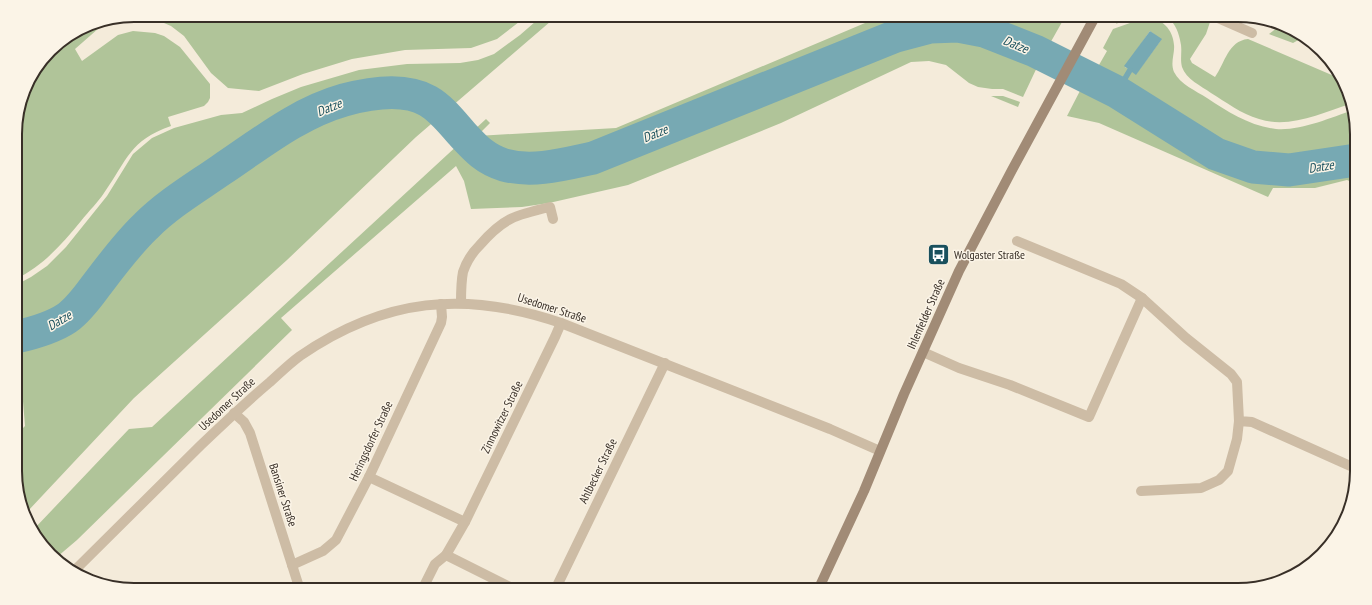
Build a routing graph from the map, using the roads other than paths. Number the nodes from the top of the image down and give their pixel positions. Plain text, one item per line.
1 (1092, 22) edge
2 (1227, 22) edge
3 (1252, 33) dead end
4 (553, 219) dead end
5 (1017, 241) dead end
6 (1142, 298) junction
7 (461, 303) junction
8 (441, 304) junction
9 (561, 323) junction
10 (923, 352) junction
11 (665, 363) junction
12 (234, 413) junction
13 (1239, 421) junction
14 (880, 451) junction
15 (1350, 466) edge
16 (369, 477) junction
17 (1141, 490) dead end
18 (465, 522) junction
19 (446, 555) junction
20 (292, 565) junction
21 (77, 568) edge
22 (298, 583) edge
23 (426, 583) edge
24 (502, 583) edge
25 (558, 583) edge
26 (821, 583) edge

1 - 10 main road, Ihlenfelder Straße
2 - 3 street
4 - 7 street
5 - 6 street
6 - 10 street
6 - 13 street
7 - 8 street, Usedomer Straße
7 - 9 street, Usedomer Straße
8 - 12 street, Usedomer Straße
8 - 16 street, Heringsdorfer Straße
9 - 11 street, Usedomer Straße
9 - 18 street, Zinnowitzer Straße
10 - 14 main road, Ihlenfelder Straße
11 - 14 street, Usedomer Straße
11 - 25 street, Ahlbecker Straße
12 - 20 street, Bansiner Straße
12 - 21 street, Usedomer Straße
13 - 15 street
13 - 17 street
14 - 26 main road, Ihlenfelder Straße
16 - 18 street
16 - 20 street, Heringsdorfer Straße
18 - 19 street, Zinnowitzer Straße
19 - 23 street, Zinnowitzer Straße
19 - 24 street
20 - 22 street, Bansiner Straße

